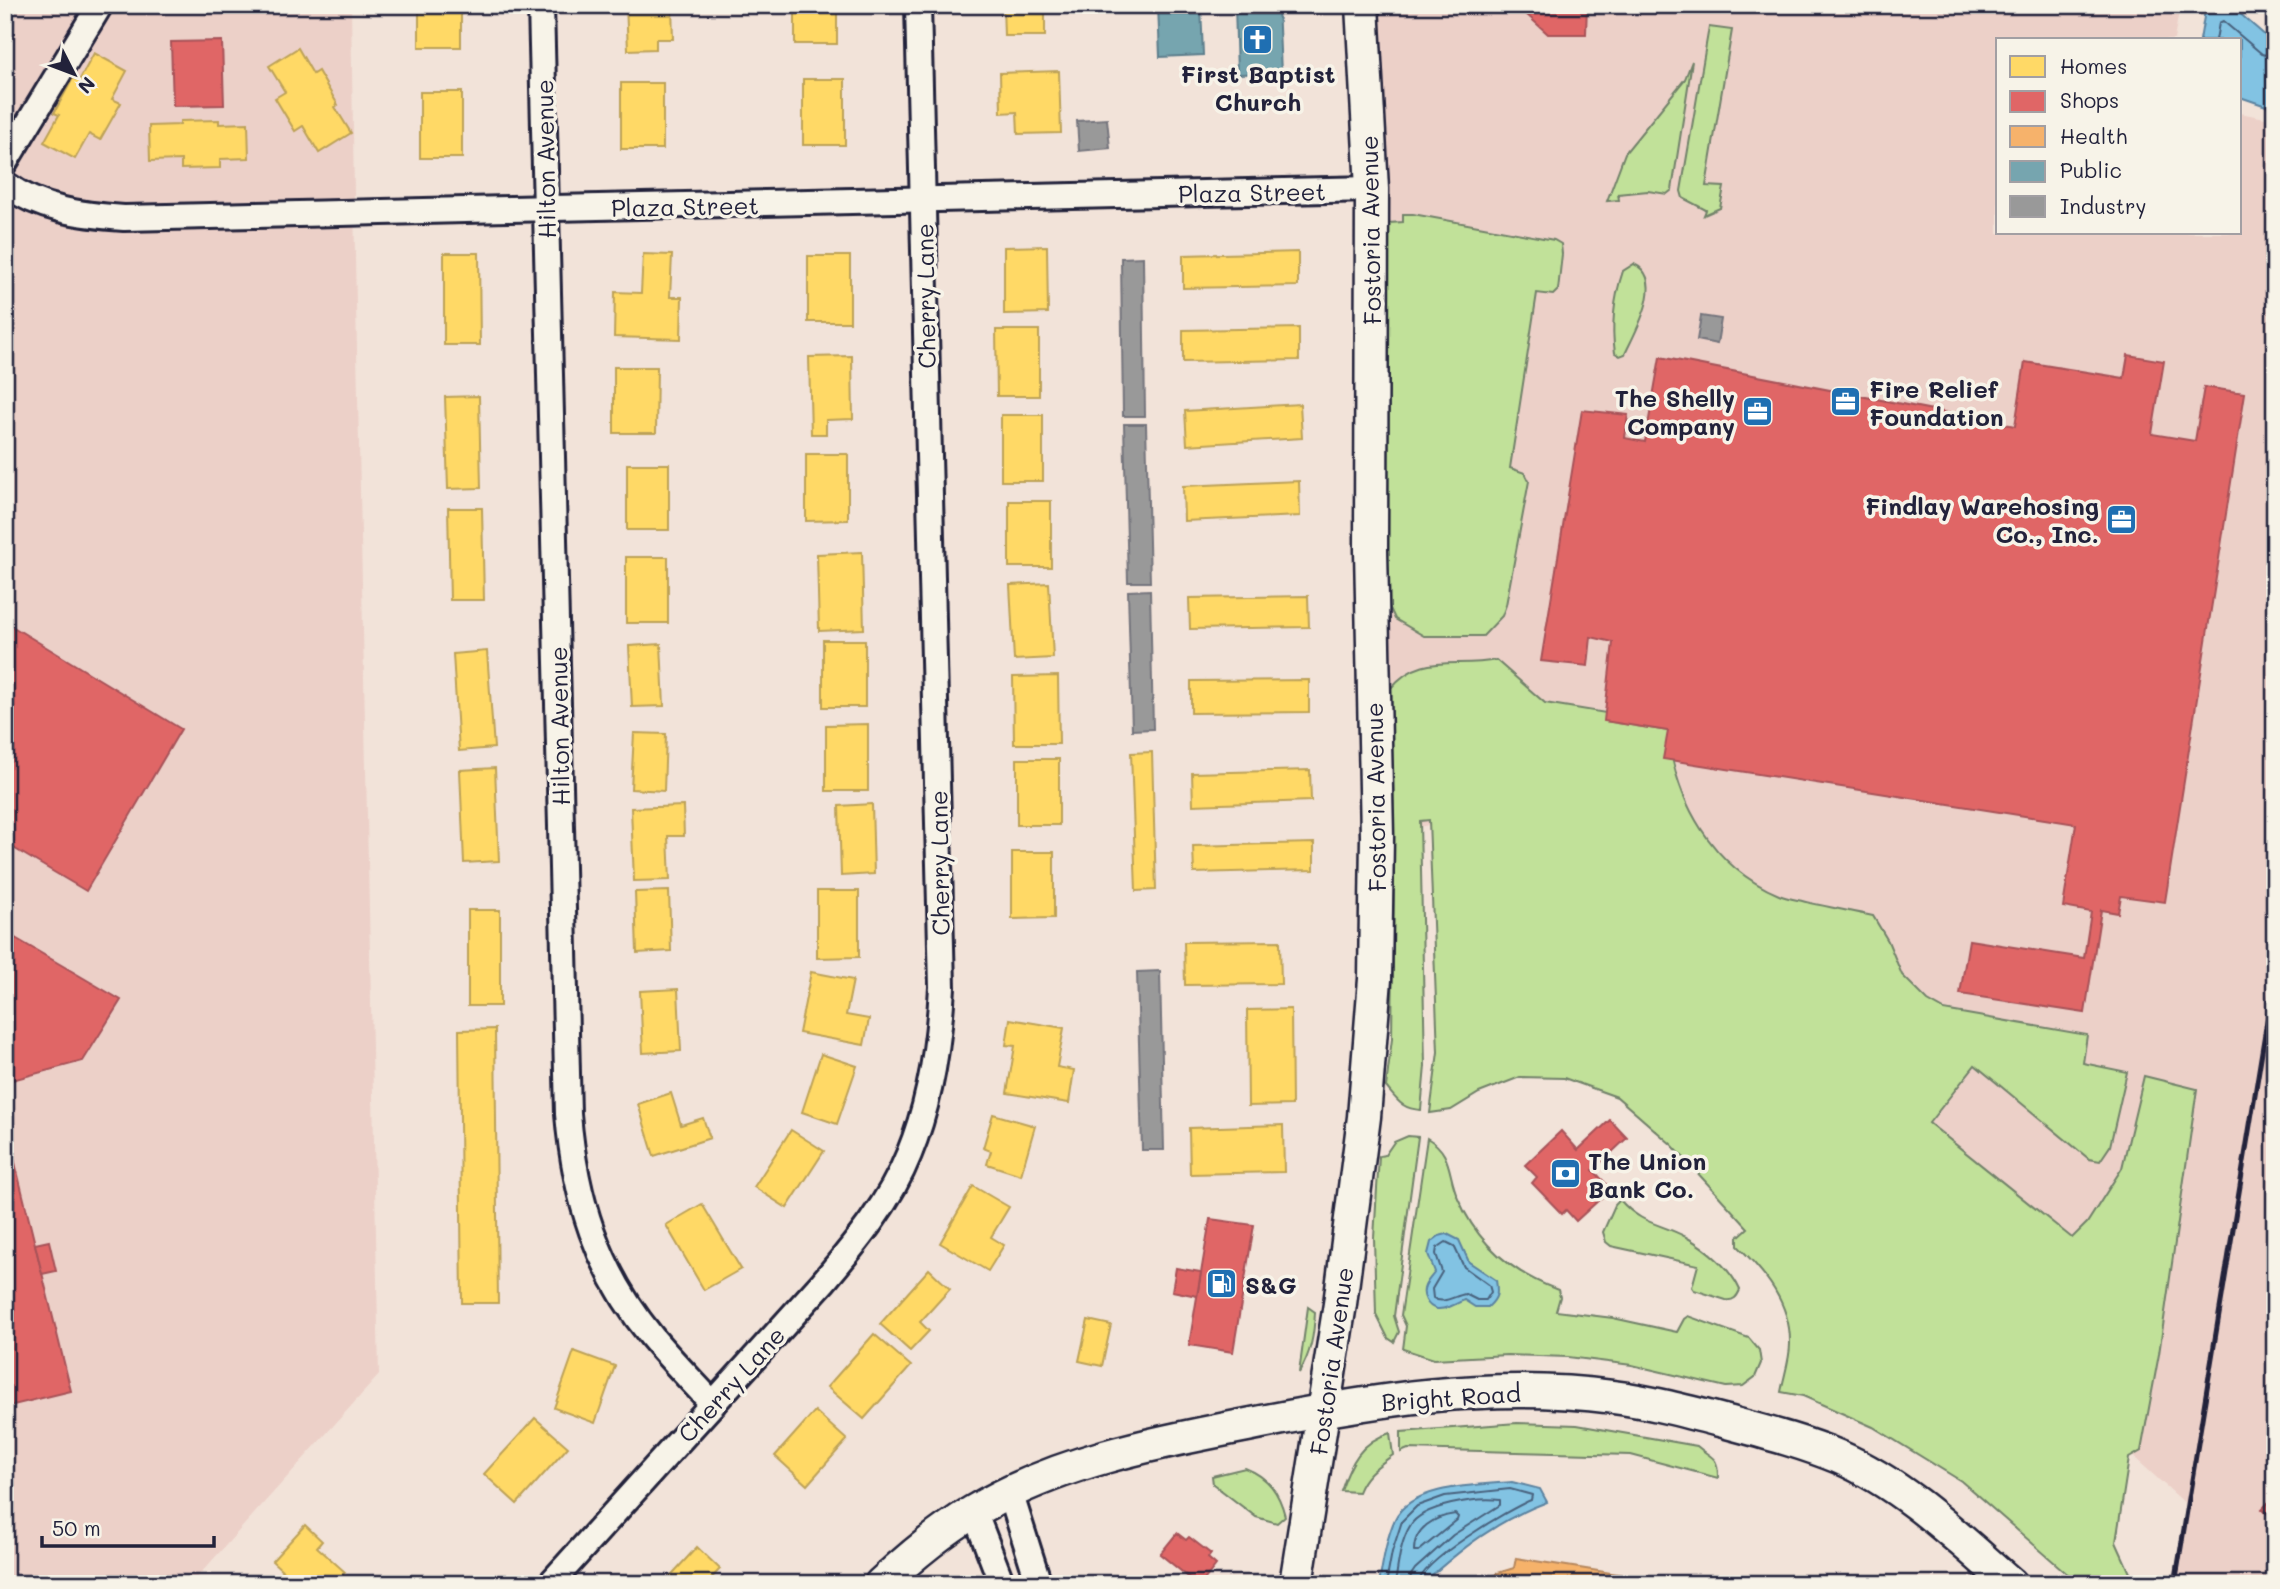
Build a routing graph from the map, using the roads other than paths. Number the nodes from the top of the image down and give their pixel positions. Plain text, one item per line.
1 (100, 5) edge
2 (541, 5) edge
3 (918, 5) edge
4 (1362, 5) edge
5 (5, 162) edge
6 (5, 184) edge
7 (1372, 189) junction
8 (923, 200) junction
9 (546, 209) junction
10 (713, 1404) junction
11 (1325, 1410) junction
12 (1010, 1492) junction
13 (974, 1511) junction
14 (550, 1584) edge
15 (881, 1584) edge
16 (1002, 1584) edge
17 (1039, 1584) edge
18 (1296, 1584) edge
19 (2011, 1584) edge

1 - 5 street
2 - 9 street, Hilton Avenue
3 - 8 street, Cherry Lane
4 - 7 main road, Fostoria Avenue
6 - 9 street, Plaza Street
7 - 8 street, Plaza Street
7 - 11 main road, Fostoria Avenue
8 - 9 street, Plaza Street
8 - 10 street, Cherry Lane
9 - 10 street, Hilton Avenue
10 - 14 street, Cherry Lane
11 - 12 main road, Bright Road
11 - 18 main road, Fostoria Avenue
11 - 19 main road, Bright Road
12 - 13 main road, Bright Road
12 - 17 street
13 - 15 main road, Bright Road
13 - 16 street

